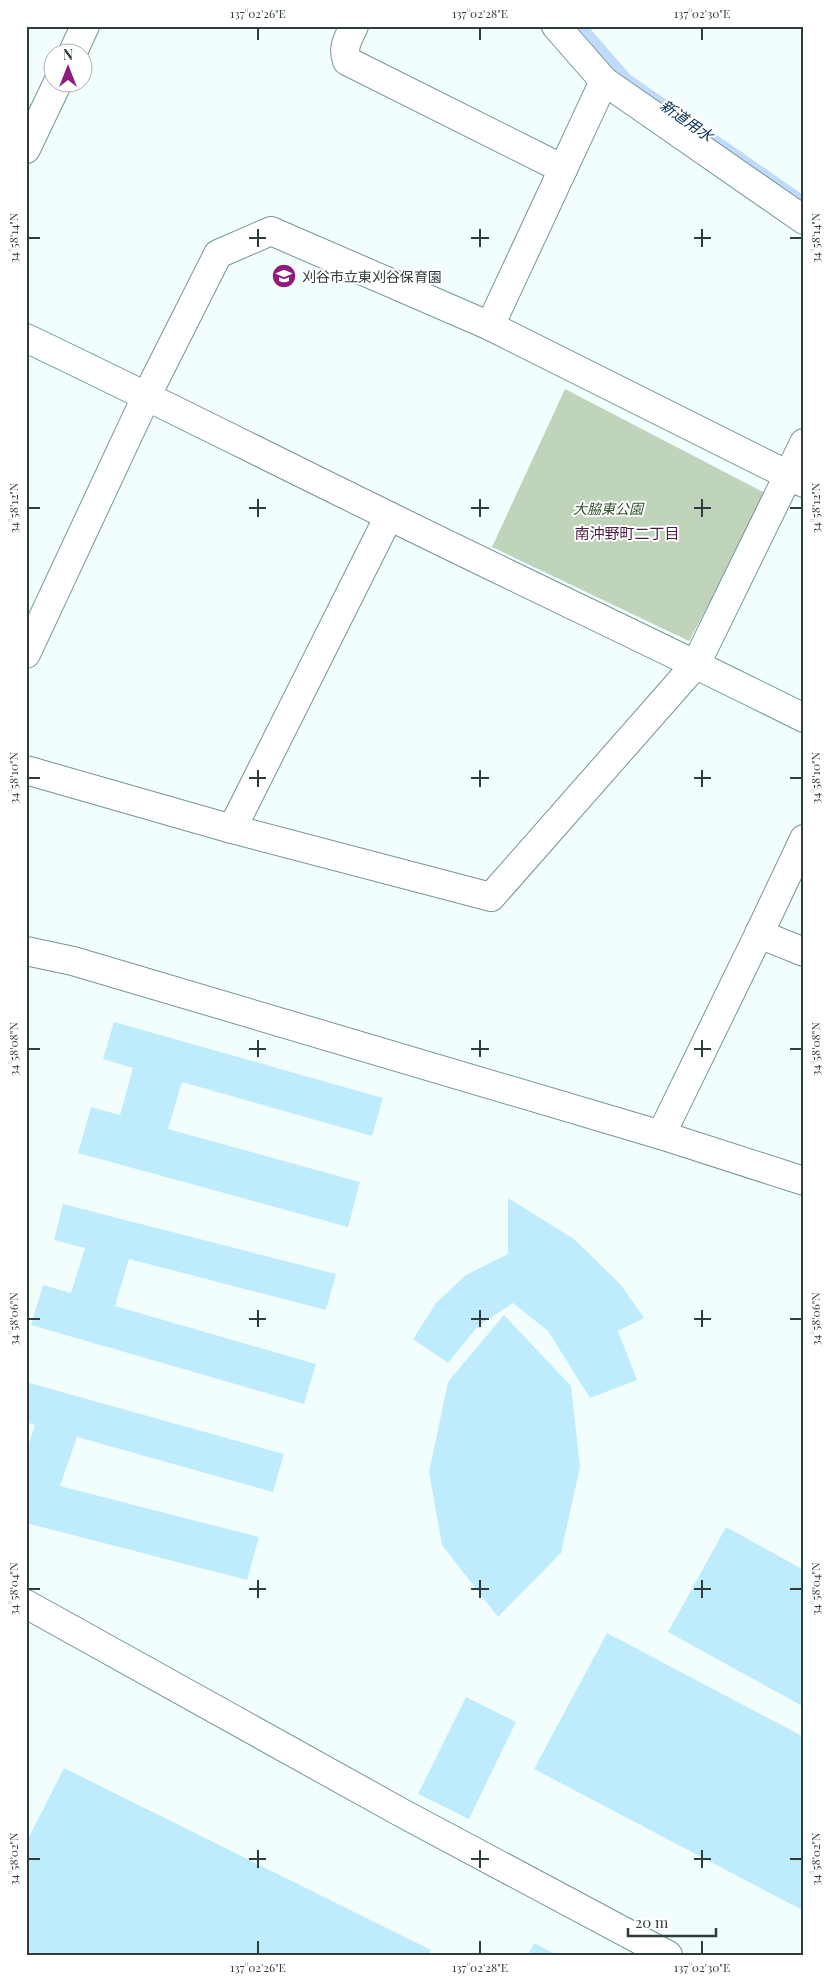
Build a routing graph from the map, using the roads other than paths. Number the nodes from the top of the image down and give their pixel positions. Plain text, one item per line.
1 (85, 26) edge
2 (354, 26) edge
3 (556, 26) edge
4 (78, 42) edge
5 (604, 81) junction
6 (53, 92) edge
7 (26, 149) edge
8 (562, 169) junction
9 (804, 220) edge
10 (490, 326) junction
11 (26, 338) edge
12 (147, 395) junction
13 (804, 443) edge
14 (796, 479) edge
15 (389, 516) junction
16 (26, 654) edge
17 (696, 664) junction
18 (804, 718) edge
19 (26, 770) edge
20 (232, 829) junction
21 (804, 839) edge
22 (759, 934) junction
23 (26, 951) edge
24 (804, 952) edge
25 (661, 1135) junction
26 (804, 1181) edge
27 (26, 1604) edge
28 (668, 1955) edge

1 - 4 street
2 - 8 street
3 - 5 street
5 - 8 street
5 - 9 street
6 - 7 street
8 - 10 street
10 - 12 street
10 - 14 street
11 - 12 street
12 - 15 street
12 - 16 street
13 - 14 street
14 - 17 street
15 - 17 street
15 - 20 street
17 - 18 street
17 - 20 street
19 - 20 street
21 - 22 street
22 - 24 street
22 - 25 street
23 - 25 street
25 - 26 street
27 - 28 street

